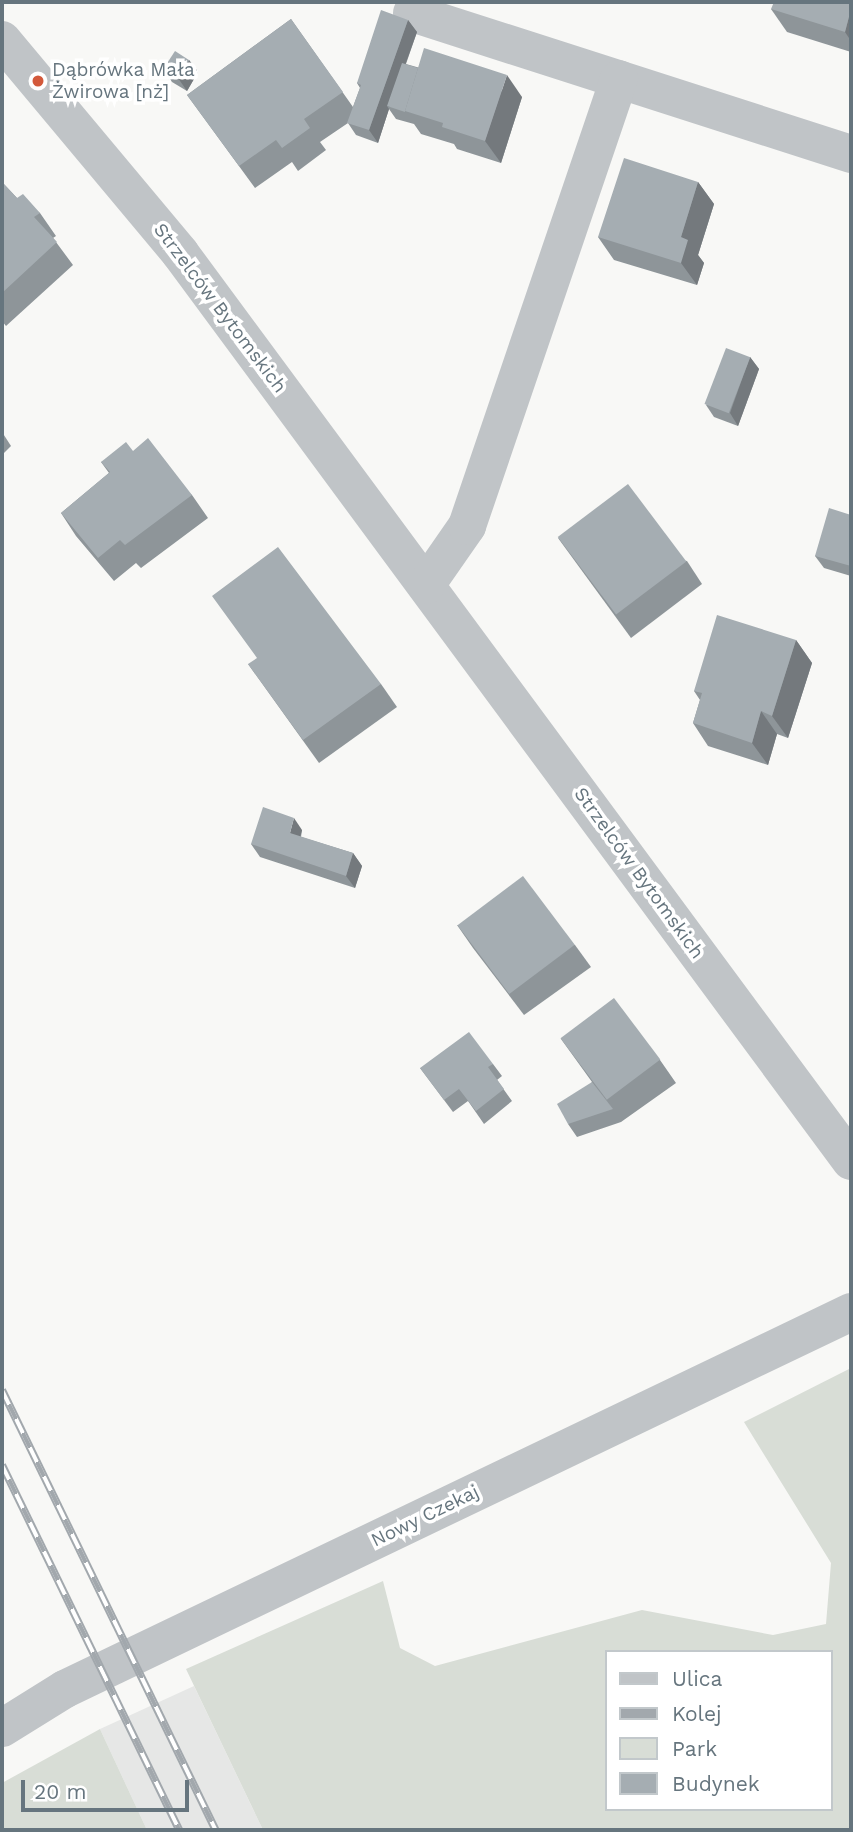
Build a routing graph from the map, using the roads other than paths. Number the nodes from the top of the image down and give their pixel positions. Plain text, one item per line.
1 (412, 13) dead end
2 (2, 40) edge
3 (619, 79) junction
4 (851, 154) edge
5 (426, 585) junction
6 (851, 1161) edge
7 (851, 1312) edge
8 (3, 1727) edge

1 - 3 street
2 - 5 street, Strzelców Bytomskich
3 - 4 street
3 - 5 street
5 - 6 street, Strzelców Bytomskich
7 - 8 street, Nowy Czekaj

